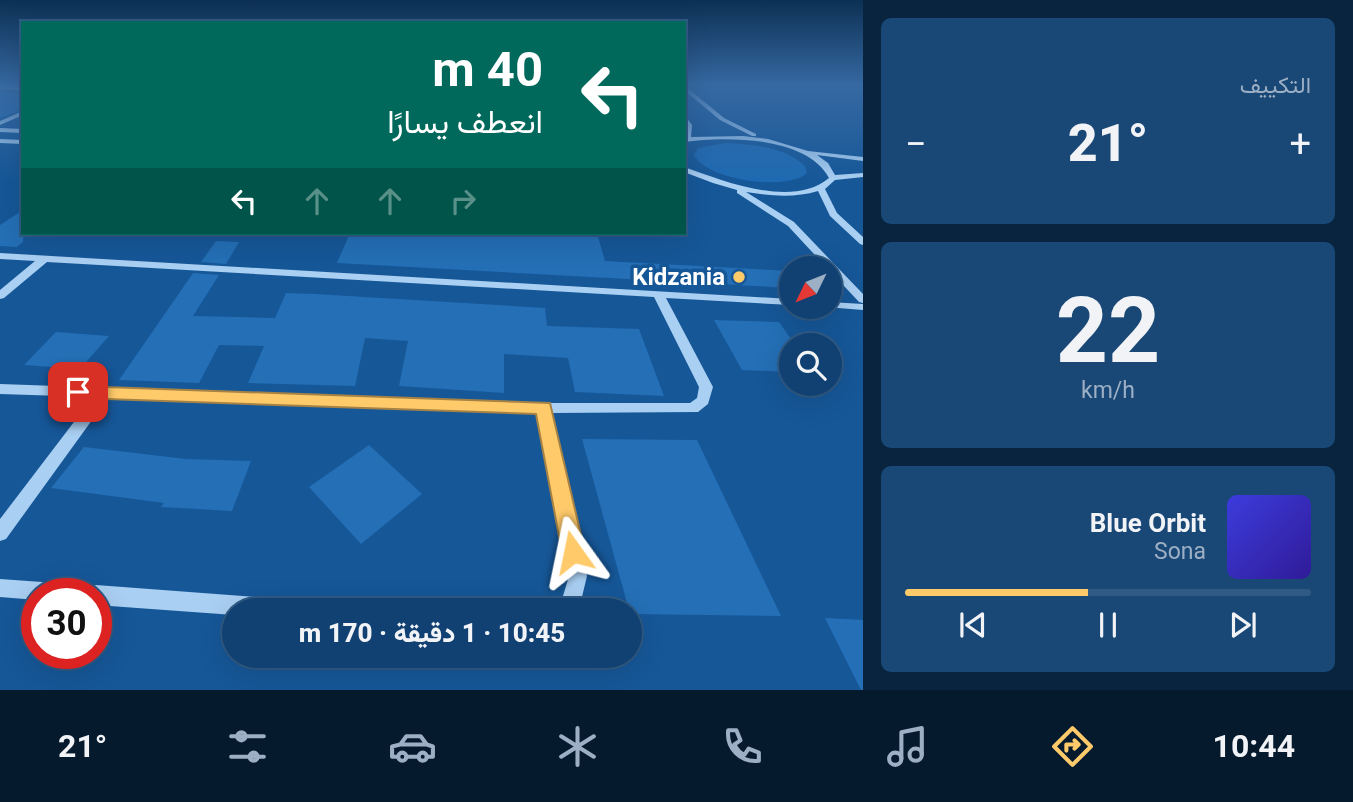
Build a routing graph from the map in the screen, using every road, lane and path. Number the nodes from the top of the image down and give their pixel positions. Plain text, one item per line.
1 (720, 117) edge
2 (686, 120) edge
3 (0, 130) edge
4 (21, 131) edge
5 (686, 140) edge
6 (0, 141) edge
7 (21, 142) edge
8 (770, 142) junction
9 (797, 150) junction
10 (863, 159) edge
11 (686, 172) edge
12 (863, 176) edge
13 (833, 178) junction
14 (730, 186) junction
15 (821, 188) junction
16 (863, 242) edge
17 (0, 256) edge
18 (45, 258) junction
19 (658, 294) junction
20 (0, 296) edge
21 (863, 300) edge
22 (779, 301) edge
23 (842, 306) edge
24 (863, 307) edge
25 (0, 389) edge
26 (104, 393) junction
27 (544, 408) junction
28 (0, 533) edge
29 (0, 588) edge
30 (21, 590) edge
31 (112, 596) edge
32 (571, 598) edge
33 (222, 605) edge

1 - 8 street
2 - 5 street
3 - 4 street
5 - 8 street
6 - 7 street
8 - 9 street
9 - 10 street
9 - 13 street
11 - 14 street
12 - 13 street
13 - 15 street
14 - 15 street
14 - 21 street
15 - 16 street
17 - 18 street
18 - 19 street
18 - 20 street
19 - 22 street
19 - 27 street
23 - 24 street
25 - 26 street
26 - 27 street
26 - 28 street
27 - 32 street
29 - 30 street
31 - 33 street

